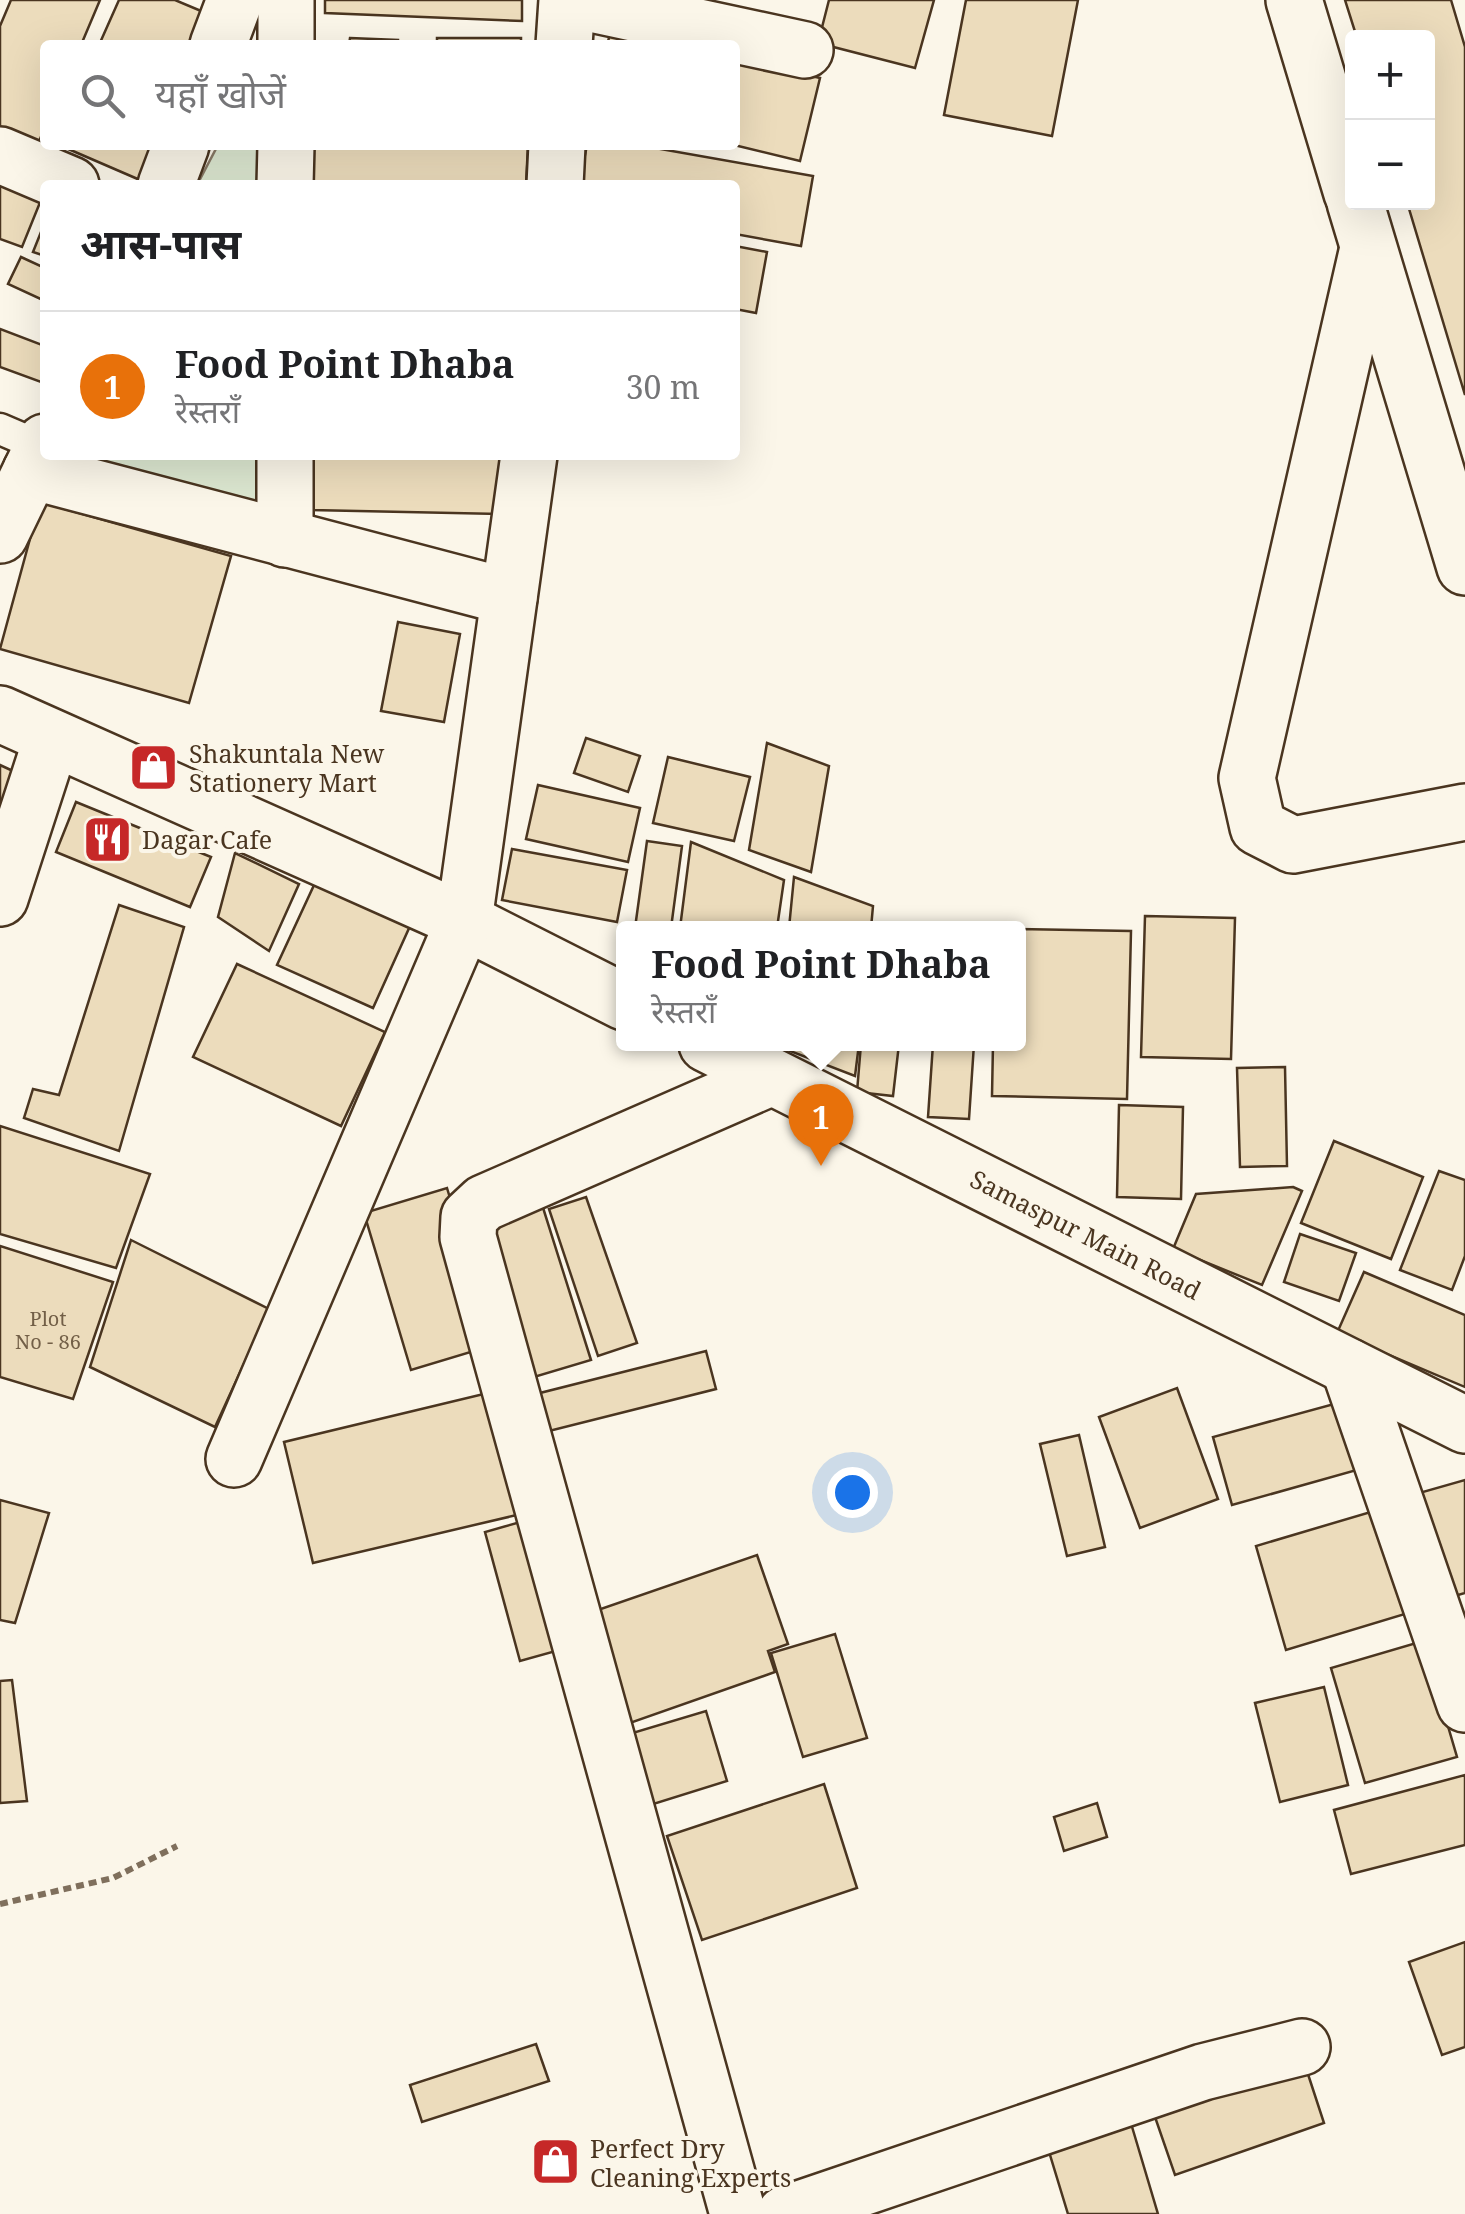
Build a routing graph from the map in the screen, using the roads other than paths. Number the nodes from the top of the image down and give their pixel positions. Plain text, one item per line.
1 (570, 0) edge
2 (1294, 0) edge
3 (239, 10) edge
4 (279, 40) edge
5 (565, 40) edge
6 (804, 50) dead end
7 (179, 150) edge
8 (286, 150) edge
9 (557, 150) edge
10 (0, 155) edge
11 (1345, 170) edge
12 (59, 180) edge
13 (168, 180) edge
14 (286, 180) edge
15 (555, 180) edge
16 (1362, 226) edge
17 (30, 447) edge
18 (66, 460) edge
19 (285, 460) edge
20 (529, 460) edge
21 (0, 535) edge
22 (285, 539) junction
23 (1465, 567) edge
24 (510, 597) junction
25 (0, 714) edge
26 (52, 738) junction
27 (1465, 812) edge
28 (0, 898) edge
29 (464, 921) junction
30 (616, 998) edge
31 (720, 1051) edge
32 (772, 1077) junction
33 (1349, 1367) junction
34 (1465, 1425) edge
35 (234, 1459) dead end
36 (1465, 1704) edge
37 (1302, 2047) dead end
38 (738, 2214) edge
39 (785, 2214) edge

1 - 5 street
1 - 6 street
2 - 11 street
3 - 4 street
7 - 13 street
8 - 14 street
9 - 15 street
10 - 12 street
16 - 23 street
16 - 27 street
17 - 21 street
18 - 22 street
19 - 22 street
20 - 24 street
22 - 24 street
24 - 29 street
25 - 26 street
26 - 28 street
26 - 29 street
29 - 30 street
29 - 35 street
31 - 32 street, Samaspur Main Road
32 - 33 street, Samaspur Main Road
32 - 38 street
33 - 34 street, Samaspur Main Road
33 - 36 street
37 - 39 street

